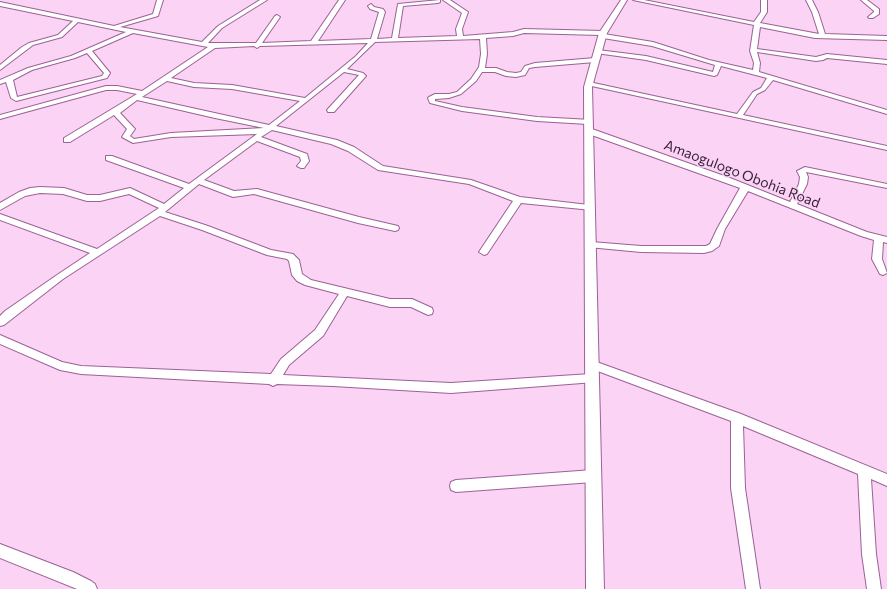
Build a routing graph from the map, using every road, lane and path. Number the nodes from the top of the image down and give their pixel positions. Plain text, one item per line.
1 (168, 0) edge
2 (264, 0) edge
3 (342, 0) edge
4 (446, 0) edge
5 (624, 0) edge
6 (636, 0) edge
7 (764, 0) edge
8 (809, 0) edge
9 (864, 0) edge
10 (160, 1) edge
11 (438, 1) dead end
12 (0, 4) edge
13 (372, 6) dead end
14 (15, 7) junction
15 (0, 8) edge
16 (871, 17) dead end
17 (277, 18) dead end
18 (78, 19) junction
19 (758, 24) junction
20 (113, 26) junction
21 (133, 31) junction
22 (603, 35) junction
23 (822, 36) junction
24 (483, 37) junction
25 (460, 38) junction
26 (887, 39) edge
27 (395, 40) junction
28 (372, 41) junction
29 (313, 43) junction
30 (648, 43) junction
31 (203, 45) junction
32 (214, 46) junction
33 (257, 46) junction
34 (754, 50) junction
35 (89, 51) junction
36 (649, 54) junction
37 (596, 56) junction
38 (887, 62) edge
39 (719, 64) junction
40 (0, 68) edge
41 (342, 70) junction
42 (480, 70) junction
43 (756, 73) junction
44 (167, 78) junction
45 (771, 78) junction
46 (9, 79) junction
47 (0, 82) edge
48 (588, 84) junction
49 (139, 96) junction
50 (305, 100) junction
51 (118, 110) junction
52 (331, 110) dead end
53 (887, 112) edge
54 (739, 116) junction
55 (0, 117) edge
56 (588, 126) junction
57 (269, 129) junction
58 (256, 138) junction
59 (66, 140) dead end
60 (887, 148) edge
61 (109, 158) dead end
62 (301, 166) dead end
63 (198, 181) junction
64 (887, 186) edge
65 (190, 187) junction
66 (744, 187) junction
67 (520, 200) junction
68 (792, 205) junction
69 (0, 207) edge
70 (589, 208) junction
71 (162, 210) junction
72 (0, 218) edge
73 (395, 228) dead end
74 (883, 239) edge
75 (591, 245) junction
76 (484, 252) dead end
77 (98, 253) junction
78 (883, 272) dead end
79 (345, 292) junction
80 (428, 311) dead end
81 (0, 322) edge
82 (0, 340) edge
83 (591, 364) junction
84 (591, 379) junction
85 (273, 381) junction
86 (737, 418) junction
87 (864, 470) junction
88 (593, 476) junction
89 (887, 480) edge
90 (456, 486) dead end
91 (0, 551) edge
92 (90, 589) edge
93 (595, 589) edge
94 (753, 589) edge
95 (874, 589) edge

1 - 10 street
2 - 31 street
3 - 29 street
4 - 25 street
5 - 22 street
6 - 19 street
7 - 19 street
8 - 23 street
9 - 16 street
10 - 20 street
11 - 27 street
12 - 14 street
13 - 28 street
14 - 15 street
14 - 18 street
17 - 33 street
18 - 20 street
18 - 40 street
19 - 23 street
19 - 34 street
20 - 21 street
21 - 31 street
21 - 35 street
22 - 24 street
22 - 30 street
22 - 37 street
23 - 26 street
24 - 25 street
24 - 42 street
25 - 27 street
27 - 28 street
28 - 29 street
28 - 41 street
29 - 33 street
30 - 36 street
30 - 39 street
31 - 32 street
32 - 33 street
32 - 44 street
34 - 38 street
34 - 43 street
35 - 46 street
35 - 46 street
36 - 37 street
36 - 39 street
37 - 42 street
37 - 48 street
39 - 43 street
41 - 50 street
41 - 52 street
42 - 56 street, Amaogulogo Obohia Road
43 - 45 street
44 - 49 street
44 - 50 street
45 - 53 street
45 - 54 street
46 - 47 street
48 - 54 street
48 - 56 street
49 - 51 street
49 - 55 street
49 - 57 street
50 - 57 street
51 - 57 street
51 - 59 street
54 - 60 street
56 - 66 street, Amaogulogo Obohia Road
56 - 70 street
57 - 58 street
57 - 67 street
58 - 62 street
58 - 63 street
61 - 65 street
63 - 65 street
63 - 73 street
64 - 68 street
65 - 71 street
66 - 68 street, Amaogulogo Obohia Road
66 - 75 street
67 - 70 street
67 - 76 street
68 - 74 street, Amaogulogo Obohia Road
69 - 71 street
70 - 75 street
71 - 77 street
71 - 79 street
72 - 77 street
74 - 78 street
75 - 83 street
77 - 81 street
79 - 80 street
79 - 85 street
82 - 85 street
83 - 84 street
83 - 86 street
84 - 85 street
84 - 88 street
86 - 87 street
86 - 94 street
87 - 89 street
87 - 95 street
88 - 90 street
88 - 93 street
91 - 92 street

